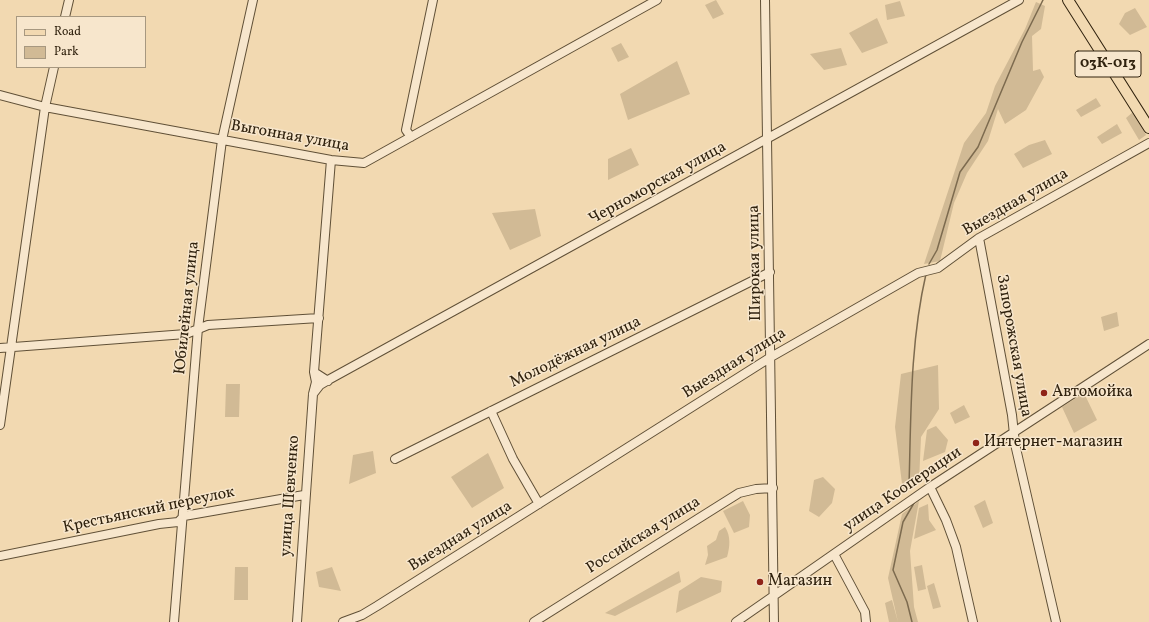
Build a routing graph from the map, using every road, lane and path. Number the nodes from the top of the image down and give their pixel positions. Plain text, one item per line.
1 (69, 0) edge
2 (253, 0) edge
3 (433, 0) edge
4 (657, 0) edge
5 (765, 0) edge
6 (1019, 0) edge
7 (1068, 0) edge
8 (65, 16) edge
9 (54, 68) edge
10 (0, 95) edge
11 (45, 107) junction
12 (1149, 128) edge
13 (411, 138) junction
14 (222, 140) junction
15 (767, 140) junction
16 (1149, 143) edge
17 (331, 160) junction
18 (980, 238) junction
19 (770, 272) junction
20 (319, 318) junction
21 (198, 328) junction
22 (1149, 344) edge
23 (0, 348) edge
24 (10, 348) junction
25 (771, 357) junction
26 (314, 372) junction
27 (328, 381) junction
28 (313, 394) junction
29 (491, 410) junction
30 (0, 425) edge
31 (1015, 432) junction
32 (395, 459) dead end
33 (930, 487) junction
34 (773, 488) junction
35 (304, 495) junction
36 (539, 504) junction
37 (184, 516) junction
38 (834, 554) junction
39 (0, 556) edge
40 (773, 596) junction
41 (174, 622) edge
42 (296, 622) edge
43 (343, 622) edge
44 (534, 622) edge
45 (736, 622) edge
46 (774, 622) edge
47 (866, 622) edge
48 (973, 622) edge
49 (1056, 622) edge

1 - 8 street
2 - 14 street, Юбилейная улица
3 - 13 street
4 - 13 street, Выгонная улица
5 - 15 street, Широкая улица
6 - 15 street, Черноморская улица
7 - 12 main road, 03К-013
9 - 11 street
10 - 11 street, Выгонная улица
11 - 14 street, Выгонная улица
11 - 24 street
13 - 17 street, Выгонная улица
14 - 17 street, Выгонная улица
14 - 21 street, Юбилейная улица
15 - 19 street, Широкая улица
15 - 27 street, Черноморская улица
16 - 18 street, Выездная улица
17 - 20 street, улица Шевченко
18 - 25 street, Выездная улица
18 - 31 street, Запорожская улица
19 - 25 street, Широкая улица
19 - 29 street, Молодёжная улица
20 - 21 street
20 - 26 street, улица Шевченко
21 - 24 street
21 - 37 street, Юбилейная улица
22 - 31 street, улица Кооперации
23 - 24 street
24 - 30 street
25 - 34 street, Широкая улица
25 - 36 street, Выездная улица
26 - 27 street
26 - 28 street, улица Шевченко
27 - 28 street, Черноморская улица
28 - 35 street, улица Шевченко
29 - 32 street, Молодёжная улица
29 - 36 street
31 - 33 street, улица Кооперации
31 - 49 street, Запорожская улица
33 - 38 street, улица Кооперации
33 - 48 street
34 - 40 street, Широкая улица
34 - 44 street, Российская улица
35 - 37 street, Крестьянский переулок
35 - 42 street, улица Шевченко
36 - 43 street, Выездная улица
37 - 39 street, Крестьянский переулок
37 - 41 street, Юбилейная улица
38 - 40 street, улица Кооперации
38 - 47 street
40 - 45 street, улица Кооперации
40 - 46 street, Широкая улица

